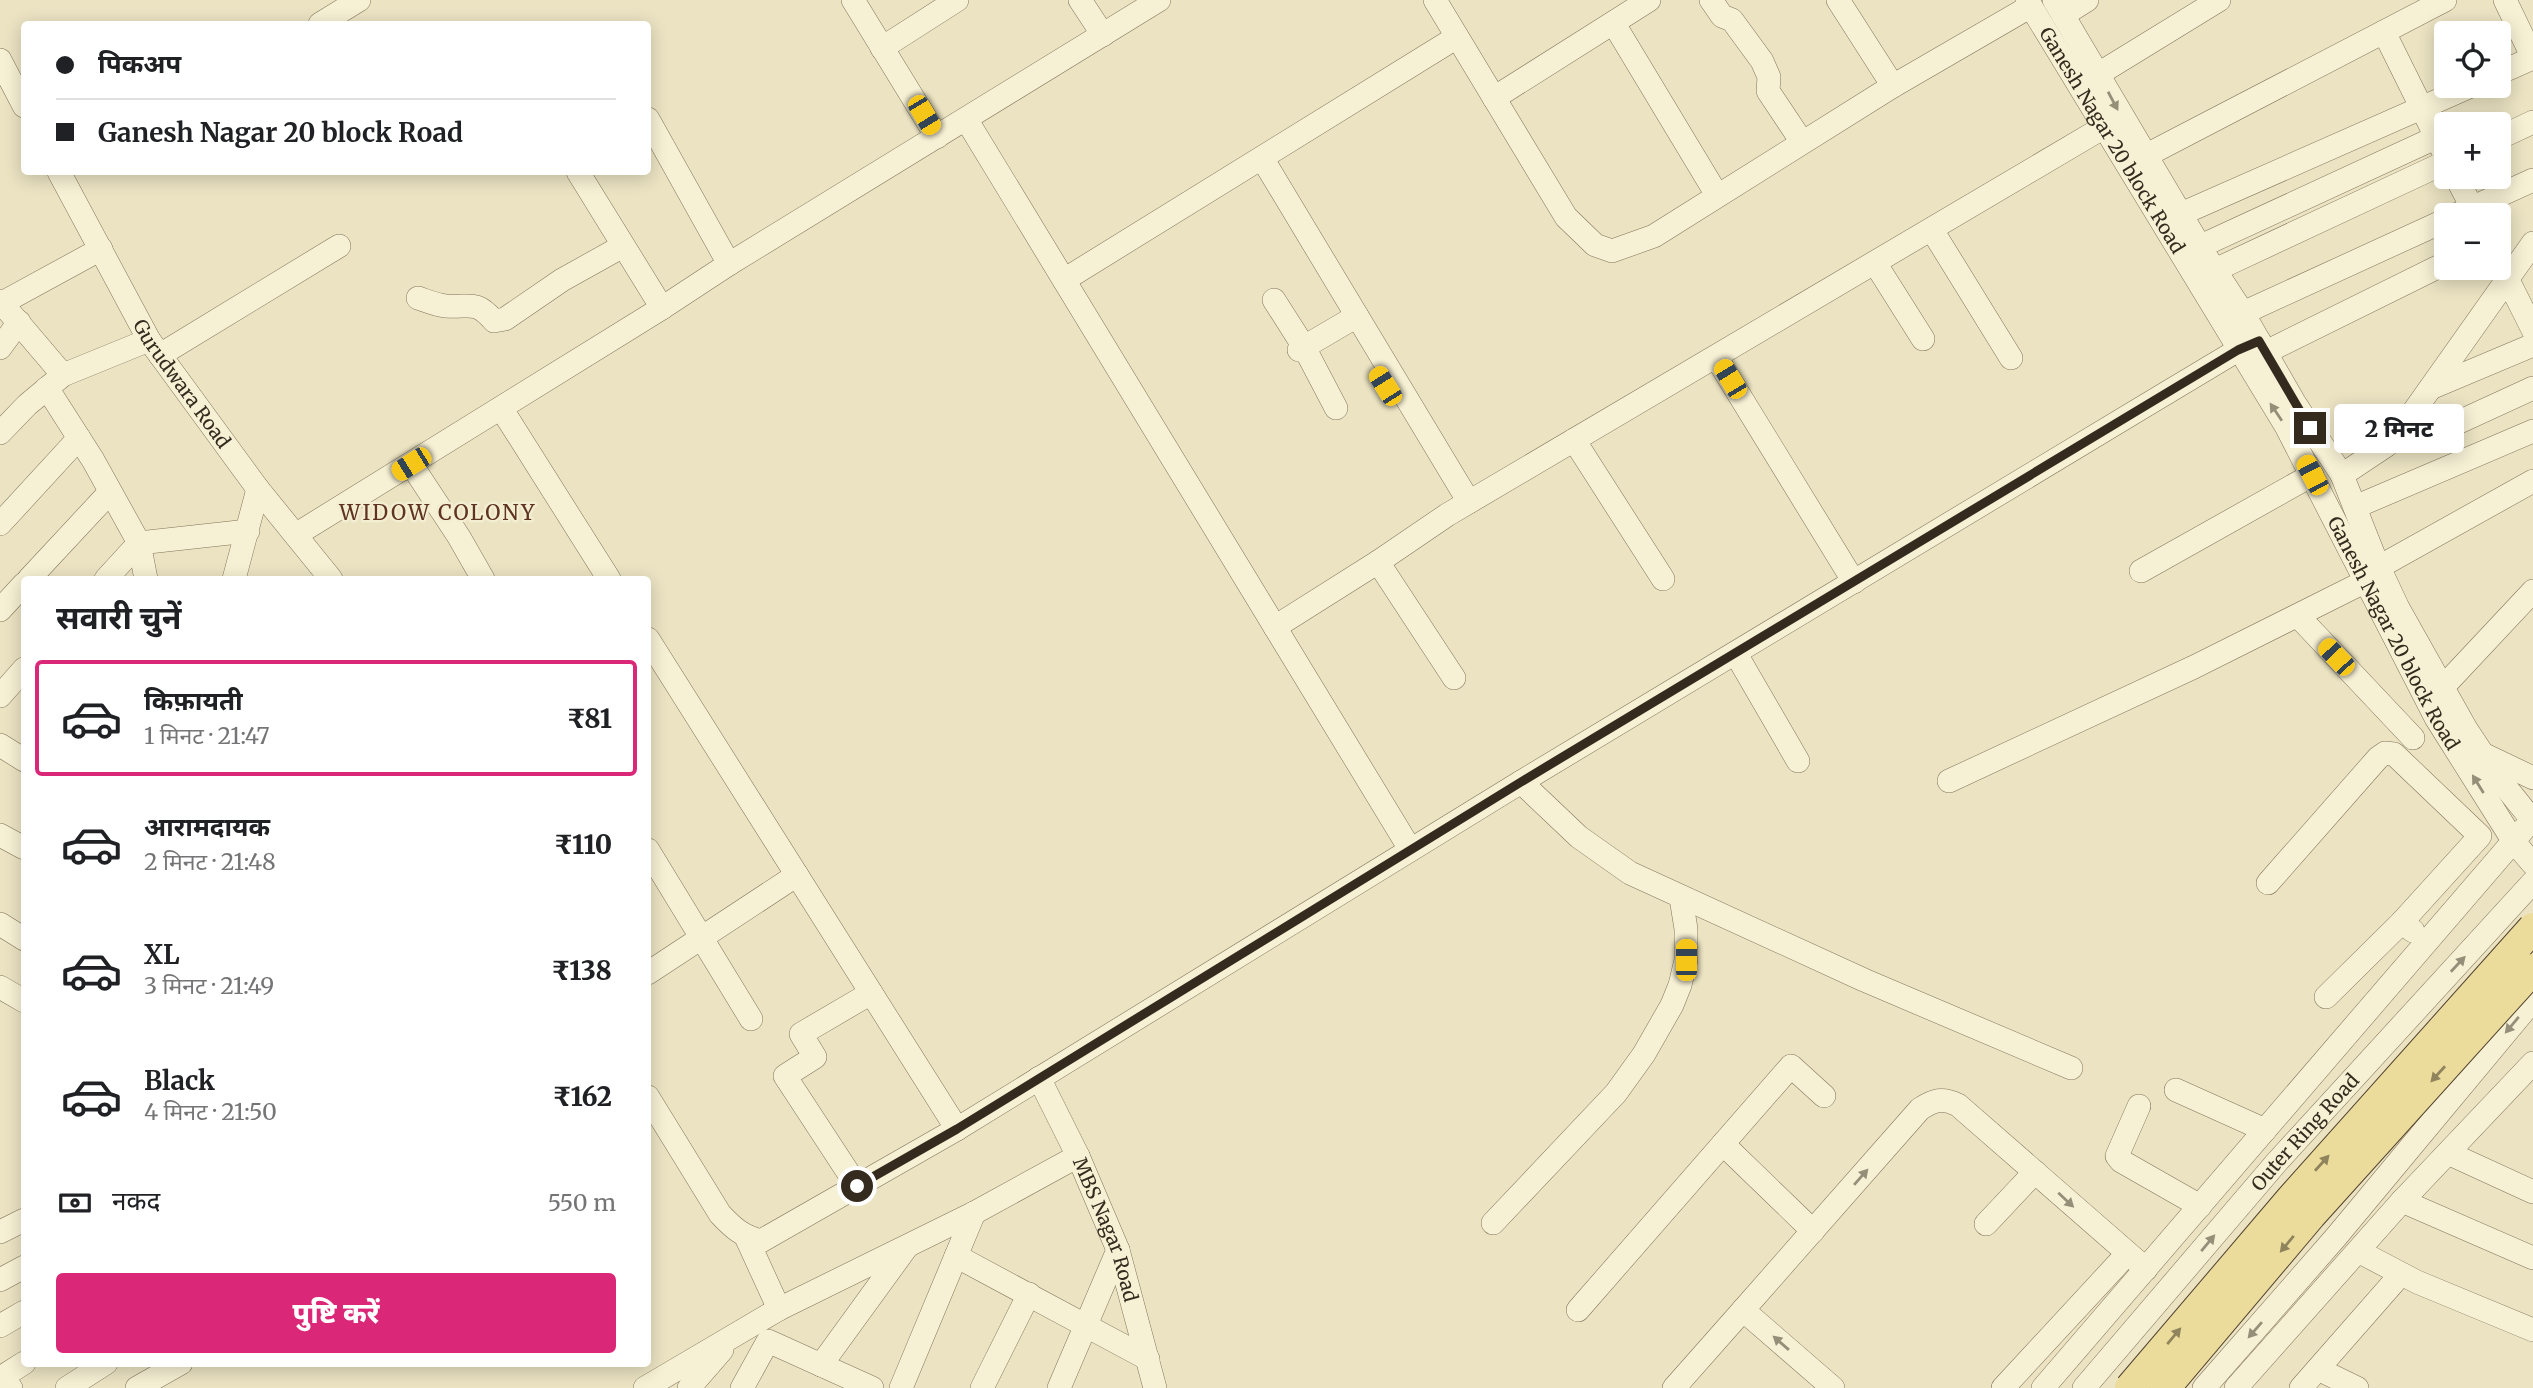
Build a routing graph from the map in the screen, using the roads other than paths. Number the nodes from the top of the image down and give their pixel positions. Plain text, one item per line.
1 (359, 0) edge
2 (853, 0) edge
3 (957, 0) edge
4 (1080, 0) edge
5 (1158, 0) edge
6 (1435, 0) edge
7 (1649, 0) edge
8 (1711, 0) edge
9 (1838, 0) edge
10 (2087, 0) edge
11 (2219, 0) edge
12 (2445, 0) edge
13 (2029, 3) edge
14 (2059, 7) edge
15 (2517, 10) edge
16 (325, 21) edge
17 (1614, 24) junction
18 (2384, 32) junction
19 (1103, 35) junction
20 (1457, 37) junction
21 (883, 48) junction
22 (2533, 58) edge
23 (0, 61) edge
24 (2511, 68) edge
25 (2089, 80) junction
26 (1893, 86) junction
27 (1494, 98) junction
28 (2444, 98) edge
29 (21, 100) edge
30 (2422, 108) junction
31 (966, 119) junction
32 (2533, 122) edge
33 (651, 124) edge
34 (2104, 127) junction
35 (2511, 132) edge
36 (2434, 133) edge
37 (937, 137) junction
38 (1801, 142) junction
39 (2434, 155) edge
40 (2145, 156) junction
41 (2434, 157) edge
42 (1262, 158) junction
43 (61, 175) edge
44 (580, 175) edge
45 (2533, 180) edge
46 (1717, 195) junction
47 (2488, 203) edge
48 (2180, 214) junction
49 (2434, 225) edge
50 (1932, 230) junction
51 (2533, 243) edge
52 (339, 246) dead end
53 (623, 246) junction
54 (2201, 246) junction
55 (101, 249) junction
56 (1312, 262) dead end
57 (1875, 263) junction
58 (729, 264) junction
59 (2511, 264) edge
60 (2434, 268) edge
61 (2215, 270) junction
62 (1064, 279) junction
63 (2497, 280) edge
64 (2508, 280) edge
65 (418, 298) dead end
66 (1274, 300) dead end
67 (1, 302) edge
68 (662, 308) junction
69 (2243, 313) junction
70 (1351, 320) junction
71 (19, 322) junction
72 (2533, 330) edge
73 (1923, 339) dead end
74 (2533, 345) edge
75 (0, 348) edge
76 (155, 348) junction
77 (1302, 348) junction
78 (2254, 348) junction
79 (1716, 357) junction
80 (2011, 358) dead end
81 (55, 381) junction
82 (1385, 386) dead end
83 (2431, 388) junction
84 (2533, 388) edge
85 (501, 408) junction
86 (1336, 408) dead end
87 (2446, 428) dead end
88 (2533, 431) edge
89 (0, 433) edge
90 (79, 438) junction
91 (1574, 440) junction
92 (411, 464) junction
93 (2312, 475) junction
94 (2342, 475) junction
95 (2533, 481) edge
96 (258, 489) junction
97 (110, 492) junction
98 (1469, 502) junction
99 (2355, 507) junction
100 (0, 524) edge
101 (248, 531) junction
102 (297, 534) junction
103 (139, 543) junction
104 (1378, 562) junction
105 (2141, 571) dead end
106 (2372, 574) junction
107 (32, 576) edge
108 (109, 576) edge
109 (145, 576) edge
110 (235, 576) edge
111 (329, 576) edge
112 (481, 576) edge
113 (602, 576) edge
114 (1662, 579) dead end
115 (1854, 582) junction
116 (21, 587) edge
117 (2533, 591) edge
118 (0, 610) edge
119 (2298, 616) junction
120 (1275, 626) junction
121 (651, 644) edge
122 (1736, 654) junction
123 (21, 672) edge
124 (1454, 678) dead end
125 (2443, 687) junction
126 (0, 696) edge
127 (2436, 718) junction
128 (2413, 738) junction
129 (2394, 754) junction
130 (2483, 754) junction
131 (1798, 761) dead end
132 (2533, 778) edge
133 (1949, 780) dead end
134 (1521, 782) junction
135 (2532, 820) edge
136 (0, 835) edge
137 (2514, 842) junction
138 (21, 846) edge
139 (1410, 849) junction
140 (651, 855) edge
141 (2533, 864) edge
142 (797, 875) junction
143 (2533, 882) edge
144 (2268, 883) dead end
145 (1681, 898) junction
146 (2402, 922) junction
147 (0, 924) edge
148 (2533, 928) edge
149 (2488, 932) junction
150 (21, 937) edge
151 (702, 938) junction
152 (2426, 942) junction
153 (2533, 970) edge
154 (651, 971) edge
155 (0, 987) edge
156 (871, 993) junction
157 (2326, 997) dead end
158 (2428, 997) junction
159 (21, 999) edge
160 (2533, 1000) edge
161 (751, 1019) dead end
162 (2492, 1050) junction
163 (2533, 1063) edge
164 (2071, 1069) dead end
165 (1039, 1078) junction
166 (2176, 1090) dead end
167 (1824, 1096) dead end
168 (651, 1102) edge
169 (2140, 1106) dead end
170 (957, 1129) junction
171 (2265, 1130) junction
172 (1723, 1144) junction
173 (2448, 1153) junction
174 (1078, 1156) junction
175 (2035, 1172) junction
176 (857, 1186) junction
177 (2533, 1192) edge
178 (2402, 1201) junction
179 (2200, 1206) junction
180 (974, 1213) junction
181 (21, 1222) edge
182 (1493, 1223) dead end
183 (1986, 1224) dead end
184 (1813, 1231) junction
185 (0, 1232) edge
186 (746, 1237) junction
187 (907, 1246) junction
188 (1118, 1250) junction
189 (2358, 1251) junction
190 (2127, 1254) junction
191 (956, 1256) junction
192 (2533, 1258) edge
193 (21, 1269) edge
194 (2146, 1269) junction
195 (2401, 1274) junction
196 (0, 1280) edge
197 (1029, 1294) junction
198 (779, 1309) junction
199 (1578, 1310) dead end
200 (1744, 1310) junction
201 (21, 1314) edge
202 (1086, 1324) junction
203 (0, 1326) edge
204 (2533, 1330) edge
205 (735, 1335) junction
206 (1148, 1359) junction
207 (821, 1365) junction
208 (21, 1366) edge
209 (100, 1367) edge
210 (174, 1367) edge
211 (2318, 1369) junction
212 (4, 1381) edge
213 (839, 1381) edge
214 (67, 1388) edge
215 (137, 1388) edge
216 (645, 1388) edge
217 (689, 1388) edge
218 (742, 1388) edge
219 (872, 1388) edge
220 (901, 1388) edge
221 (982, 1388) edge
222 (1059, 1388) edge
223 (1155, 1388) edge
224 (1674, 1388) edge
225 (1833, 1388) edge
226 (2003, 1388) edge
227 (2043, 1388) edge
228 (2084, 1388) edge
229 (2130, 1388) edge
230 (2165, 1388) edge
231 (2204, 1388) edge
232 (2236, 1388) edge
233 (2301, 1388) edge
234 (2357, 1388) edge

1 - 16 street
2 - 21 street
3 - 21 street
4 - 19 street
5 - 19 street
6 - 20 street
7 - 17 street
8 - 38 street
9 - 26 street
10 - 14 street
11 - 25 street
12 - 18 street
13 - 25 street, Ganesh Nagar 20 block Road
13 - 26 street
14 - 25 street, Ganesh Nagar 20 block Road
15 - 22 street
17 - 27 street
17 - 46 street
18 - 30 street
18 - 40 street
19 - 31 street
20 - 27 street
20 - 42 street
21 - 37 street
22 - 24 street
23 - 29 street
25 - 34 street, Ganesh Nagar 20 block Road
25 -> 40 street, Ganesh Nagar 20 block Road
26 - 38 street
27 - 46 street
28 - 30 street
30 - 36 street
30 - 48 street
31 - 37 street
31 - 62 street
32 - 35 street
33 - 58 street
34 - 50 street
34 - 78 street, Ganesh Nagar 20 block Road
37 - 58 street
38 - 46 street
39 - 54 street
40 - 48 street, Ganesh Nagar 20 block Road
41 - 61 street
42 - 62 street
42 - 70 street
43 - 55 street, Gurudwara Road
44 - 53 street
45 - 47 street
48 - 54 street, Ganesh Nagar 20 block Road
49 - 69 street
50 - 57 street
50 - 80 street
51 - 59 street
52 - 76 street
53 - 65 street
53 - 68 street
54 - 61 street, Ganesh Nagar 20 block Road
55 - 67 street
55 - 76 street, Gurudwara Road
56 - 70 street
57 - 73 street
57 - 79 street
58 - 68 street
60 - 78 street
61 - 69 street, Ganesh Nagar 20 block Road
62 - 120 street
63 - 83 street
64 - 72 street
66 - 77 street
67 - 71 street
68 - 85 street
69 - 78 street, Ganesh Nagar 20 block Road
70 - 77 street
70 - 82 street
70 - 98 street
71 - 75 street
71 - 81 street
74 - 83 street
76 - 81 street
76 - 96 street, Gurudwara Road
77 - 86 street
93 -> 78 street, Ganesh Nagar 20 block Road
78 - 94 street, Ganesh Nagar 20 block Road
78 - 115 street
79 - 91 street
79 - 115 street
81 - 89 street
81 - 90 street
83 - 94 street
84 - 87 street
85 - 92 street
85 - 113 street
88 - 99 street
90 - 97 street
90 - 100 street
91 - 98 street
91 - 114 street
92 - 102 street
92 - 112 street
93 - 105 street
93 - 106 street, Ganesh Nagar 20 block Road
94 - 99 street, Ganesh Nagar 20 block Road
95 - 106 street
96 - 101 street
96 - 102 street, Gurudwara Road
97 - 103 street
97 - 107 street
98 - 104 street
99 - 106 street, Ganesh Nagar 20 block Road
101 - 103 street
101 - 110 street
102 - 111 street, Gurudwara Road
103 - 108 street
103 - 109 street
104 - 120 street
104 - 124 street
106 - 119 street
106 - 125 street, Ganesh Nagar 20 block Road
106 - 127 street, Ganesh Nagar 20 block Road
115 - 122 street
116 - 118 street
117 - 125 street
119 - 128 street
119 - 133 street
120 - 139 street
121 - 142 street
122 - 131 street
122 - 134 street
123 - 126 street
125 - 130 street, Ganesh Nagar 20 block Road
127 - 128 street
137 -> 127 street, Ganesh Nagar 20 block Road
128 - 129 street
129 - 144 street
129 - 146 street
130 - 132 street
130 - 135 street, Ganesh Nagar 20 block Road
134 - 139 street
134 - 145 street
135 - 137 street
136 - 138 street
137 - 141 street, Ganesh Nagar 20 block Road
137 - 152 street
139 - 165 street
140 - 151 street
142 - 151 street
142 - 156 street
143 - 149 street, Outer Ring Road
145 - 164 street
145 - 182 street
146 - 152 street
146 - 157 street
147 - 150 street
229 -> 148 main road, Outer Ring Road, bridge
149 - 153 street
158 -> 149 street, Outer Ring Road
151 - 154 street
151 - 161 street
152 - 171 street
153 -> 230 main road, bridge
155 - 159 street
156 - 170 street
156 - 176 street
158 - 162 street
228 -> 158 street, Outer Ring Road
160 -> 162 street
162 -> 231 street
163 - 173 street
165 - 170 street
165 - 174 street, MBS Nagar Road
166 - 171 street
167 - 172 street
168 - 186 street
169 - 179 street
170 - 176 street
171 - 179 street
172 - 184 street
172 - 199 street
173 - 177 street
173 - 178 street
174 - 180 street
174 - 188 street, MBS Nagar Road
175 - 183 street
184 -> 175 street
175 -> 190 street
176 - 186 street
178 - 189 street
178 - 192 street
179 - 194 street
180 - 187 street
180 - 191 street
181 - 185 street
184 - 200 street
186 - 198 street
187 - 198 street
187 - 207 street
188 - 202 street
188 - 206 street, MBS Nagar Road
189 - 195 street
189 - 232 street
190 - 194 street
190 - 226 street
191 - 197 street
191 - 220 street
193 - 196 street
194 - 227 street
195 - 204 street
195 - 211 street
197 - 202 street
197 - 221 street
198 - 205 street
200 - 224 street
225 -> 200 street
201 - 203 street
202 - 206 street
202 - 222 street
205 - 216 street
205 - 217 street
206 - 223 street, MBS Nagar Road
207 - 213 street
207 - 218 street
208 - 212 street
209 - 214 street
210 - 215 street
211 - 233 street
211 - 234 street
213 - 219 street

